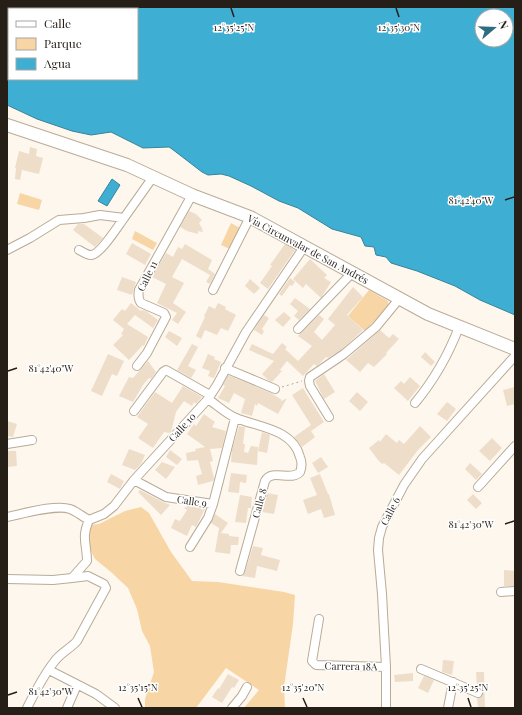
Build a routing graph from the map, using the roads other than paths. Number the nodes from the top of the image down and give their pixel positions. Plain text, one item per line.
1 (7, 125) edge
2 (153, 177) junction
3 (192, 195) junction
4 (250, 217) junction
5 (124, 218) junction
6 (304, 246) junction
7 (7, 250) edge
8 (79, 250) dead end
9 (352, 273) junction
10 (213, 290) dead end
11 (399, 299) junction
12 (459, 327) junction
13 (298, 329) dead end
14 (515, 349) edge
15 (515, 356) edge
16 (137, 366) dead end
17 (225, 368) junction
18 (275, 389) road end
19 (209, 397) junction
20 (415, 403) dead end
21 (134, 411) dead end
22 (329, 417) dead end
23 (235, 418) junction
24 (32, 440) dead end
25 (7, 444) edge
26 (515, 446) edge
27 (134, 480) junction
28 (478, 487) dead end
29 (213, 504) junction
30 (7, 517) edge
31 (89, 520) junction
32 (190, 547) dead end
33 (87, 561) junction
34 (240, 571) dead end
35 (88, 576) junction
36 (72, 578) junction
37 (7, 579) edge
38 (515, 591) edge
39 (501, 592) dead end
40 (319, 619) dead end
41 (386, 667) junction
42 (421, 669) dead end
43 (49, 670) junction
44 (453, 682) junction
45 (77, 685) junction
46 (247, 687) dead end
47 (478, 693) dead end
48 (27, 708) edge
49 (67, 708) edge
50 (115, 708) edge
51 (232, 708) edge
52 (386, 708) edge
53 (448, 708) edge

1 - 2 highway, Vía Circunvalar de San Andrés
2 - 3 highway, Vía Circunvalar de San Andrés
2 - 5 street
3 - 4 highway, Vía Circunvalar de San Andrés
3 - 16 street, Calle 11
4 - 6 highway, Vía Circunvalar de San Andrés
4 - 10 street
5 - 7 street
5 - 8 street
6 - 9 highway, Vía Circunvalar de San Andrés
6 - 17 street, Calle 10
9 - 11 highway, Vía Circunvalar de San Andrés
9 - 13 street
11 - 12 highway, Vía Circunvalar de San Andrés
11 - 22 street
12 - 14 highway, Vía Circunvalar de San Andrés
12 - 20 street
15 - 41 street, Calle 6
17 - 18 street
17 - 19 street, Calle 10
19 - 21 street, Calle 8
19 - 23 street, Calle 8
19 - 27 street, Calle 10
23 - 29 street, Calle 9
23 - 34 street, Calle 8
24 - 25 street
26 - 28 street
27 - 29 street, Calle 9
27 - 31 street, Calle 10
29 - 32 street
30 - 31 street
31 - 33 street
33 - 35 street
33 - 36 street
35 - 36 street
35 - 43 street
36 - 37 street
38 - 39 street
40 - 41 street, Carrera 18A
41 - 52 street, Calle 6
42 - 44 street
43 - 45 street
43 - 48 street
44 - 47 street
44 - 53 street
45 - 49 street
45 - 50 street
46 - 51 street

